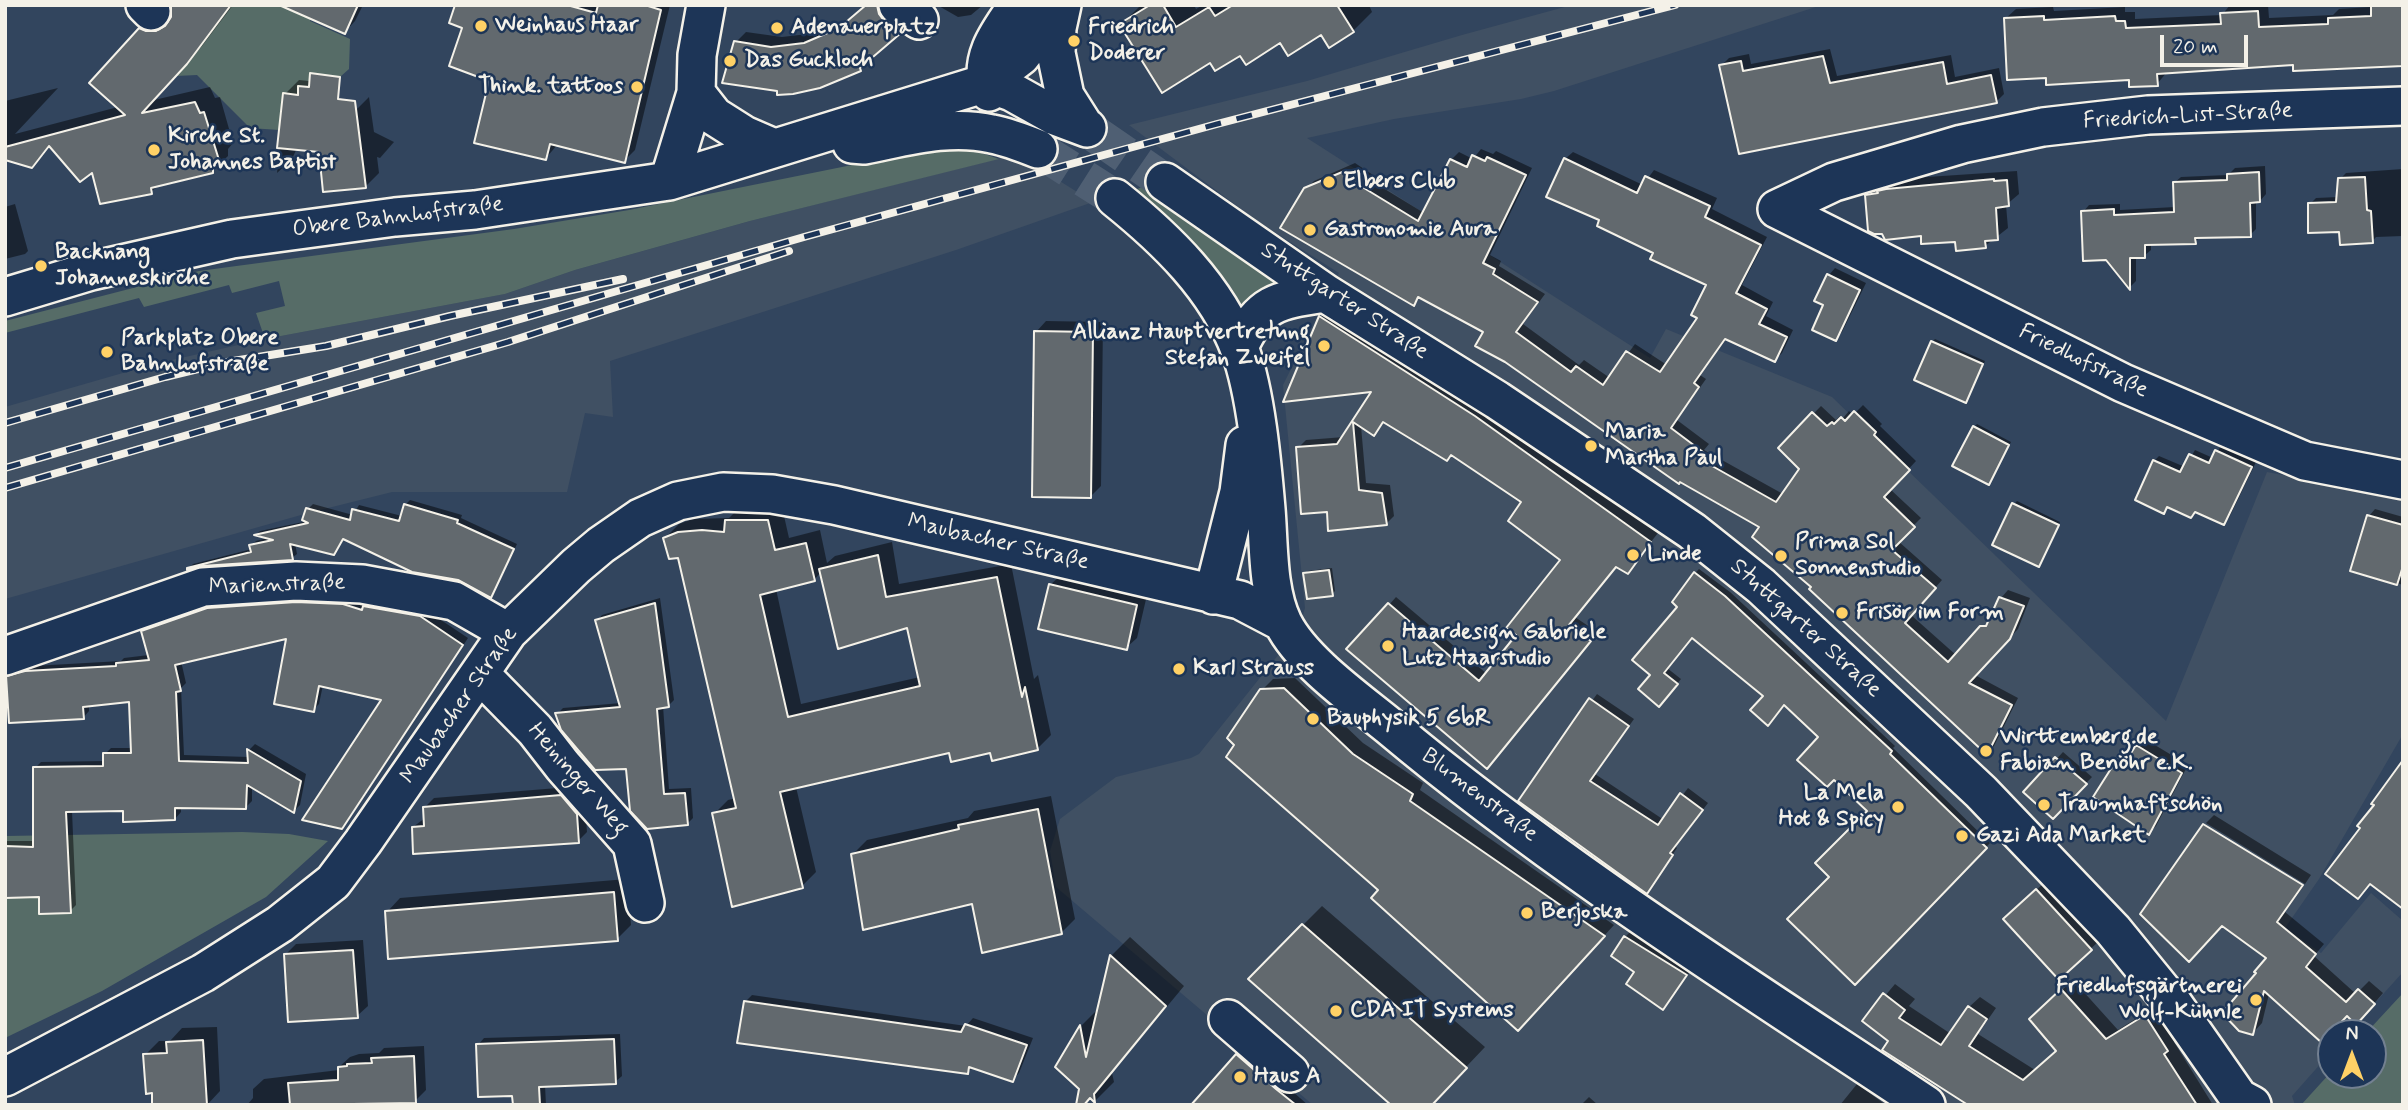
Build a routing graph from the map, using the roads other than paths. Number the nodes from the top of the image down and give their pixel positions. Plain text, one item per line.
1 (706, 5) edge
2 (1061, 5) edge
3 (1009, 17) edge
4 (986, 83) junction
5 (696, 93) junction
6 (2403, 106) edge
7 (783, 146) junction
8 (669, 181) junction
9 (1166, 182) tunnel mouth
10 (1115, 198) tunnel mouth
11 (1777, 209) joint
12 (1325, 293) junction
13 (5, 297) edge
14 (1239, 347) junction
15 (1252, 400) junction
16 (2403, 480) edge
17 (1213, 595) junction
18 (1282, 622) junction
19 (508, 632) junction
20 (5, 656) edge
21 (480, 674) junction
22 (645, 903) dead end
23 (1227, 1018) dead end
24 (1290, 1073) dead end
25 (5, 1077) edge
26 (2243, 1102) edge
27 (1926, 1105) edge

1 - 5 street
2 - 4 street
2 - 4 street
3 - 4 street
4 - 7 street, Obere Bahnhofstraße
4 - 7 street, Obere Bahnhofstraße
5 - 7 street
5 - 8 street
6 - 11 street, Friedrich-List-Straße
7 - 8 street, Obere Bahnhofstraße
8 - 13 street, Obere Bahnhofstraße
9 - 12 street, Stuttgarter Straße
10 - 14 street, Blumenstraße
11 - 16 street, Friedhofstraße
12 - 14 street
12 - 26 street, Stuttgarter Straße
14 - 15 street, Blumenstraße
15 - 17 street
15 - 18 street, Blumenstraße
17 - 18 street, Maubacher Straße
17 - 19 street, Maubacher Straße
18 - 27 street, Blumenstraße
19 - 20 street, Marienstraße
19 - 21 street, Maubacher Straße
21 - 22 street, Heininger Weg
21 - 25 street, Maubacher Straße
23 - 24 street

